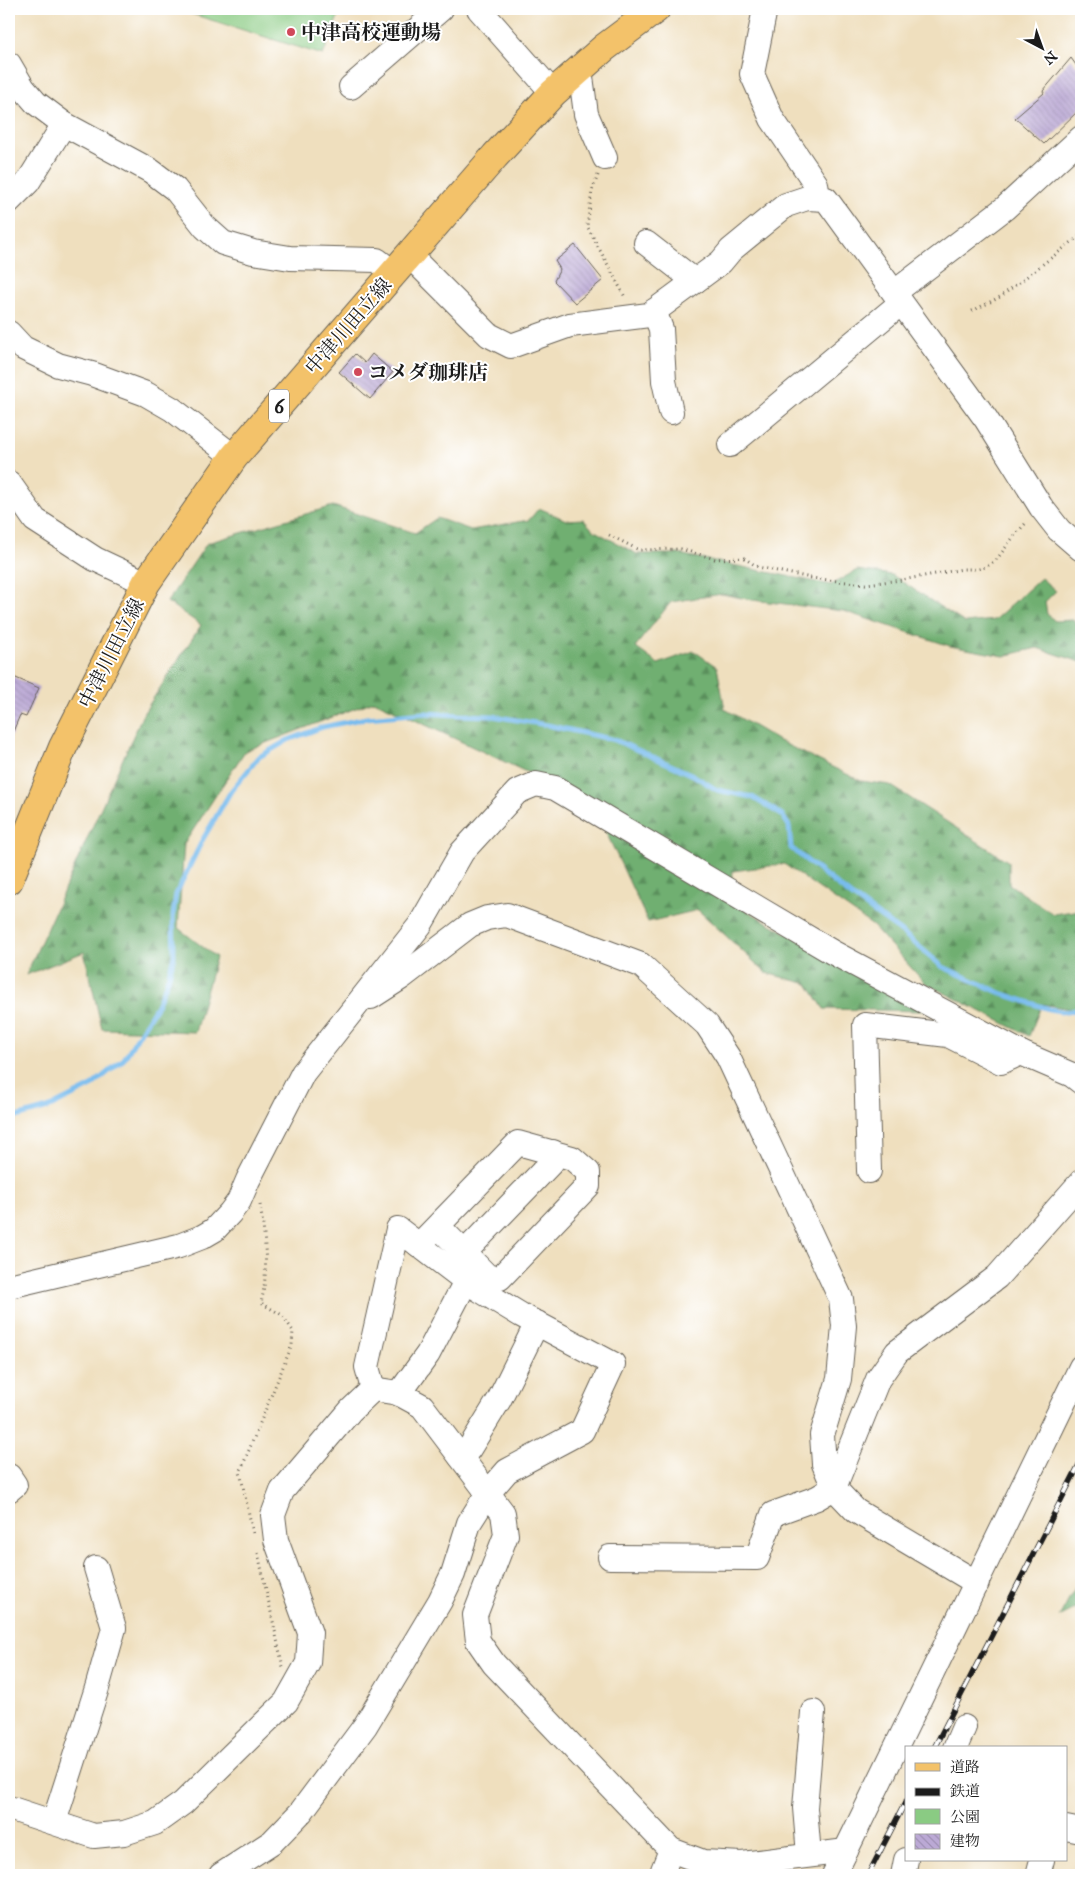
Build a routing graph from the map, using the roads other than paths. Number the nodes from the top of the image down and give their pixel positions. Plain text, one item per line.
1 (440, 9) edge
2 (479, 9) edge
3 (656, 9) edge
4 (765, 9) edge
5 (9, 64) edge
6 (580, 69) junction
7 (351, 88) dead end
8 (553, 93) junction
9 (64, 124) junction
10 (1081, 138) edge
11 (605, 158) road end
12 (818, 198) junction
13 (9, 201) edge
14 (646, 244) dead end
15 (402, 264) junction
16 (695, 281) junction
17 (898, 297) junction
18 (645, 314) junction
19 (9, 334) edge
20 (671, 412) dead end
21 (730, 445) dead end
22 (234, 457) junction
23 (9, 483) edge
24 (1081, 549) edge
25 (146, 583) junction
26 (9, 880) edge
27 (355, 1008) junction
28 (1021, 1053) junction
29 (1081, 1082) edge
30 (553, 1152) junction
31 (869, 1171) dead end
32 (1081, 1182) edge
33 (438, 1226) junction
34 (419, 1245) junction
35 (464, 1253) junction
36 (466, 1281) junction
37 (9, 1286) edge
38 (537, 1323) junction
39 (1081, 1367) edge
40 (373, 1389) junction
41 (399, 1394) junction
42 (460, 1456) junction
43 (9, 1476) edge
44 (834, 1488) junction
45 (9, 1490) edge
46 (488, 1492) junction
47 (610, 1557) dead end
48 (96, 1568) dead end
49 (977, 1583) junction
50 (813, 1712) dead end
51 (9, 1808) edge
52 (54, 1822) junction
53 (1068, 1828) edge
54 (1081, 1831) edge
55 (671, 1850) junction
56 (846, 1851) junction
57 (809, 1855) junction
58 (906, 1862) edge
59 (1041, 1862) edge
60 (256, 1864) edge
61 (220, 1875) edge
62 (667, 1875) edge
63 (834, 1875) edge
64 (903, 1875) edge
65 (1038, 1875) edge

1 - 7 street
2 - 8 street
3 - 6 main road, 中津川田立線 / 6
4 - 12 street
5 - 9 street
6 - 8 main road, 中津川田立線 / 6
6 - 11 street
8 - 15 main road, 中津川田立線 / 6
9 - 13 street
9 - 15 street
10 - 17 street
12 - 16 street
12 - 17 street
14 - 16 street
15 - 18 street
15 - 22 main road, 中津川田立線 / 6
16 - 18 street
17 - 21 street
17 - 24 street
18 - 20 street
19 - 22 street
22 - 25 main road, 中津川田立線 / 6
23 - 25 street
25 - 26 main road, 中津川田立線 / 6
27 - 28 street
27 - 37 street
27 - 44 street
28 - 29 street
28 - 31 street
30 - 33 street
30 - 35 street
30 - 35 street
32 - 44 street
33 - 34 street
33 - 35 street
34 - 36 street
34 - 40 street
36 - 38 street
36 - 41 street
38 - 42 street
38 - 46 street
39 - 49 street
40 - 41 street
40 - 52 street
41 - 42 street
42 - 46 street
43 - 45 street
44 - 47 street
44 - 49 street
46 - 55 street
46 - 60 street
48 - 52 street
49 - 56 street
50 - 57 street
51 - 52 street
53 - 54 street
55 - 57 street
55 - 62 street
56 - 57 street
56 - 63 street
58 - 64 street
59 - 65 street
60 - 61 street

